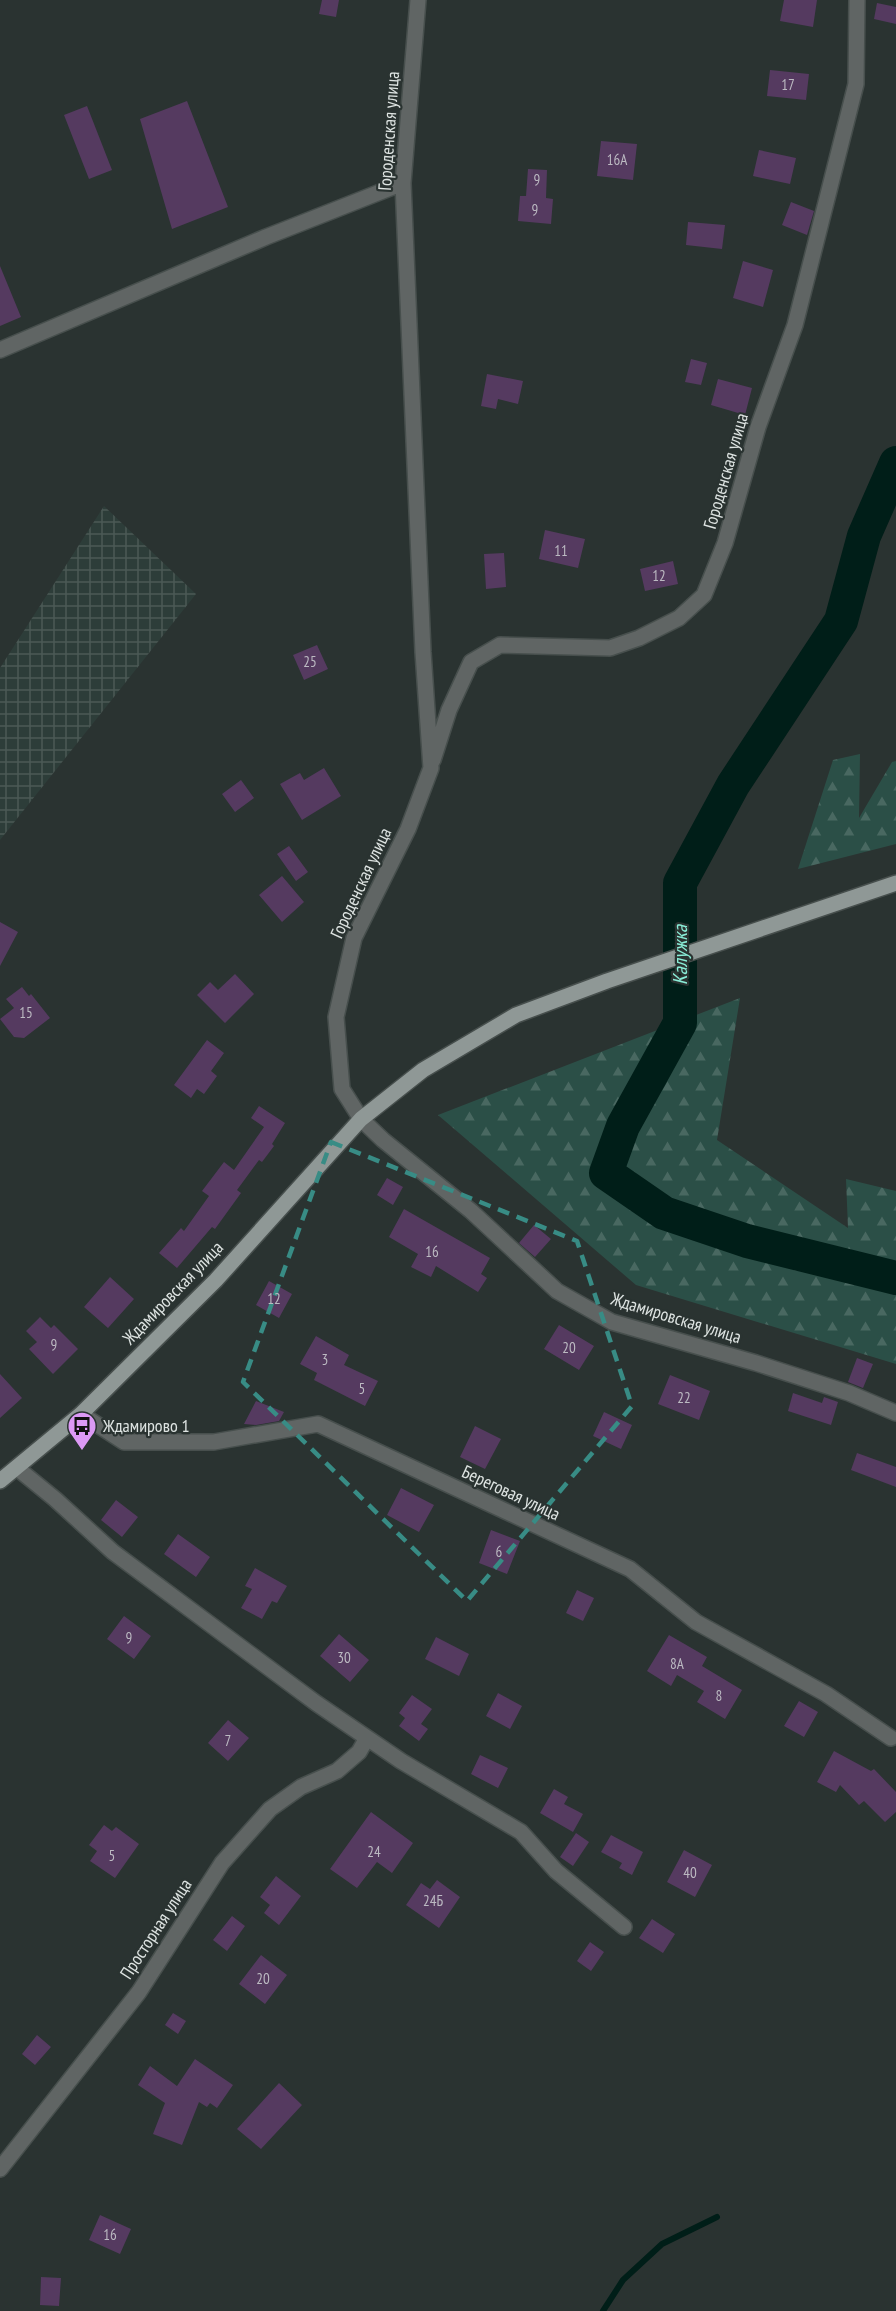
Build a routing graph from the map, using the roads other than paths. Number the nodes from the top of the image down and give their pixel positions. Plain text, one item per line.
1 (418, 0) edge
2 (857, 0) edge
3 (403, 183) junction
4 (0, 350) edge
5 (430, 768) junction
6 (896, 883) edge
7 (361, 1119) junction
8 (81, 1413) junction
9 (896, 1413) edge
10 (17, 1468) junction
11 (0, 1481) edge
12 (366, 1738) junction
13 (891, 1738) dead end
14 (624, 1927) dead end
15 (0, 2169) edge

1 - 3 street, Городенская улица
2 - 5 street, Городенская улица
3 - 4 street
3 - 5 street, Городенская улица
5 - 7 street, Городенская улица
6 - 7 main road, Ждамировская улица
7 - 8 main road, Ждамировская улица
7 - 9 street, Ждамировская улица
8 - 10 main road, Ждамировская улица
8 - 13 street, Береговая улица
10 - 11 main road, Ждамировская улица
10 - 12 street
12 - 14 street
12 - 15 street, Просторная улица

